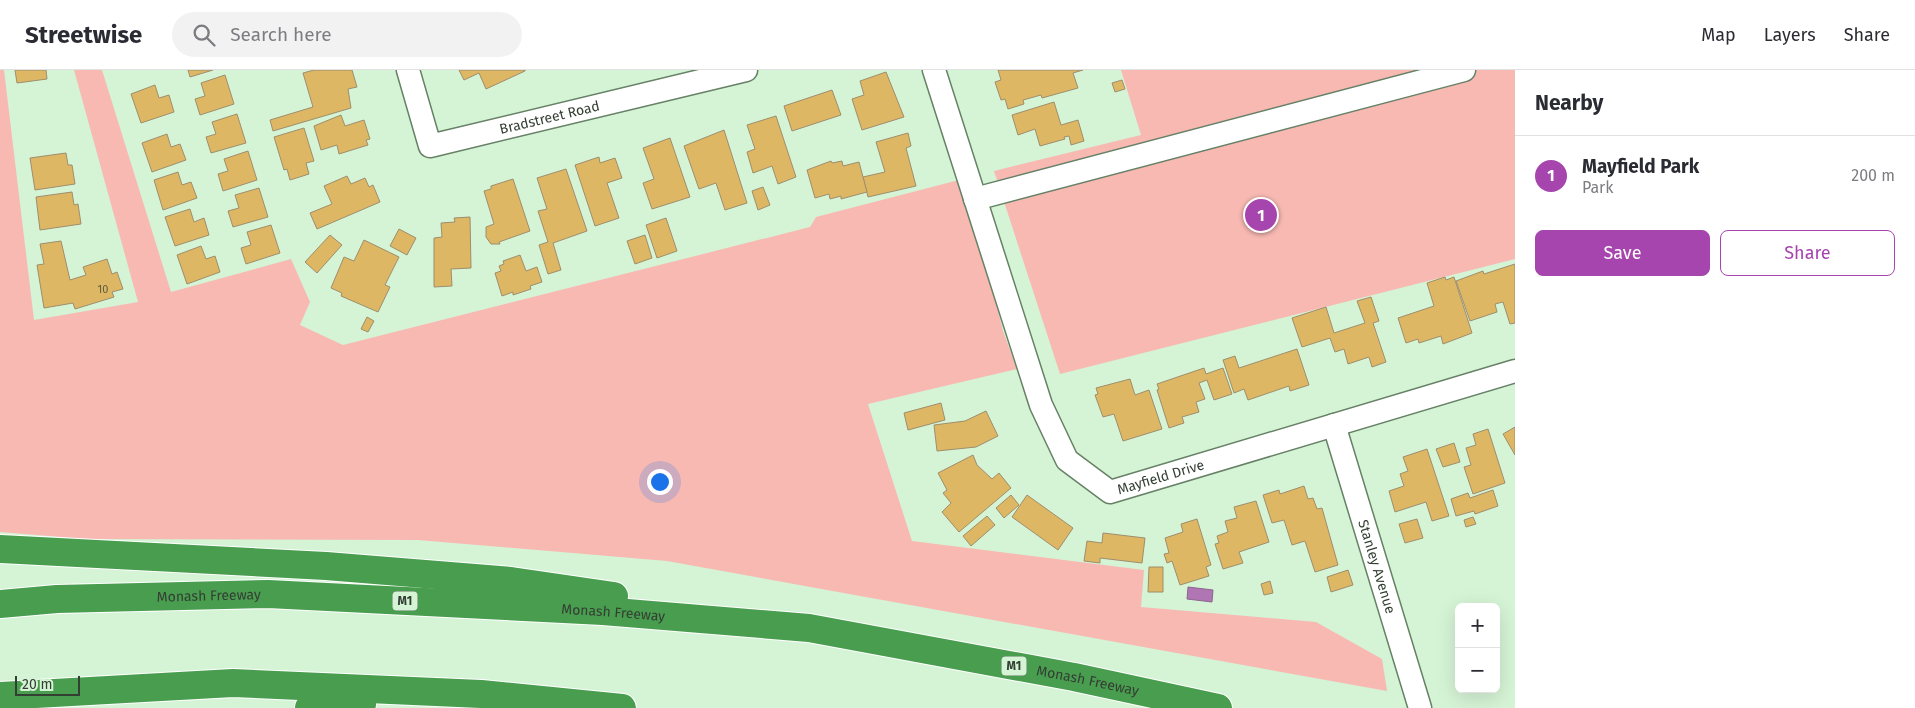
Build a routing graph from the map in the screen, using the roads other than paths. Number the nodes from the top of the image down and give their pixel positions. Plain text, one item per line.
1 (408, 70) edge
2 (746, 70) edge
3 (934, 70) edge
4 (1464, 70) edge
5 (975, 199) junction
6 (1515, 371) edge
7 (1334, 425) junction
8 (0, 549) edge
9 (0, 604) edge
10 (809, 628) junction
11 (480, 694) junction
12 (0, 696) edge
13 (308, 708) edge
14 (622, 708) edge
15 (1218, 708) edge
16 (1420, 708) edge

1 - 2 street, Bradstreet Road
3 - 5 street, Mayfield Drive
4 - 5 street
5 - 7 street, Mayfield Drive
6 - 7 street, Mayfield Drive
7 - 16 street, Stanley Avenue
8 - 10 highway
9 - 10 highway, Monash Freeway / M1
10 - 15 highway, Monash Freeway / M1
11 - 12 highway
11 - 13 highway
11 - 14 highway

